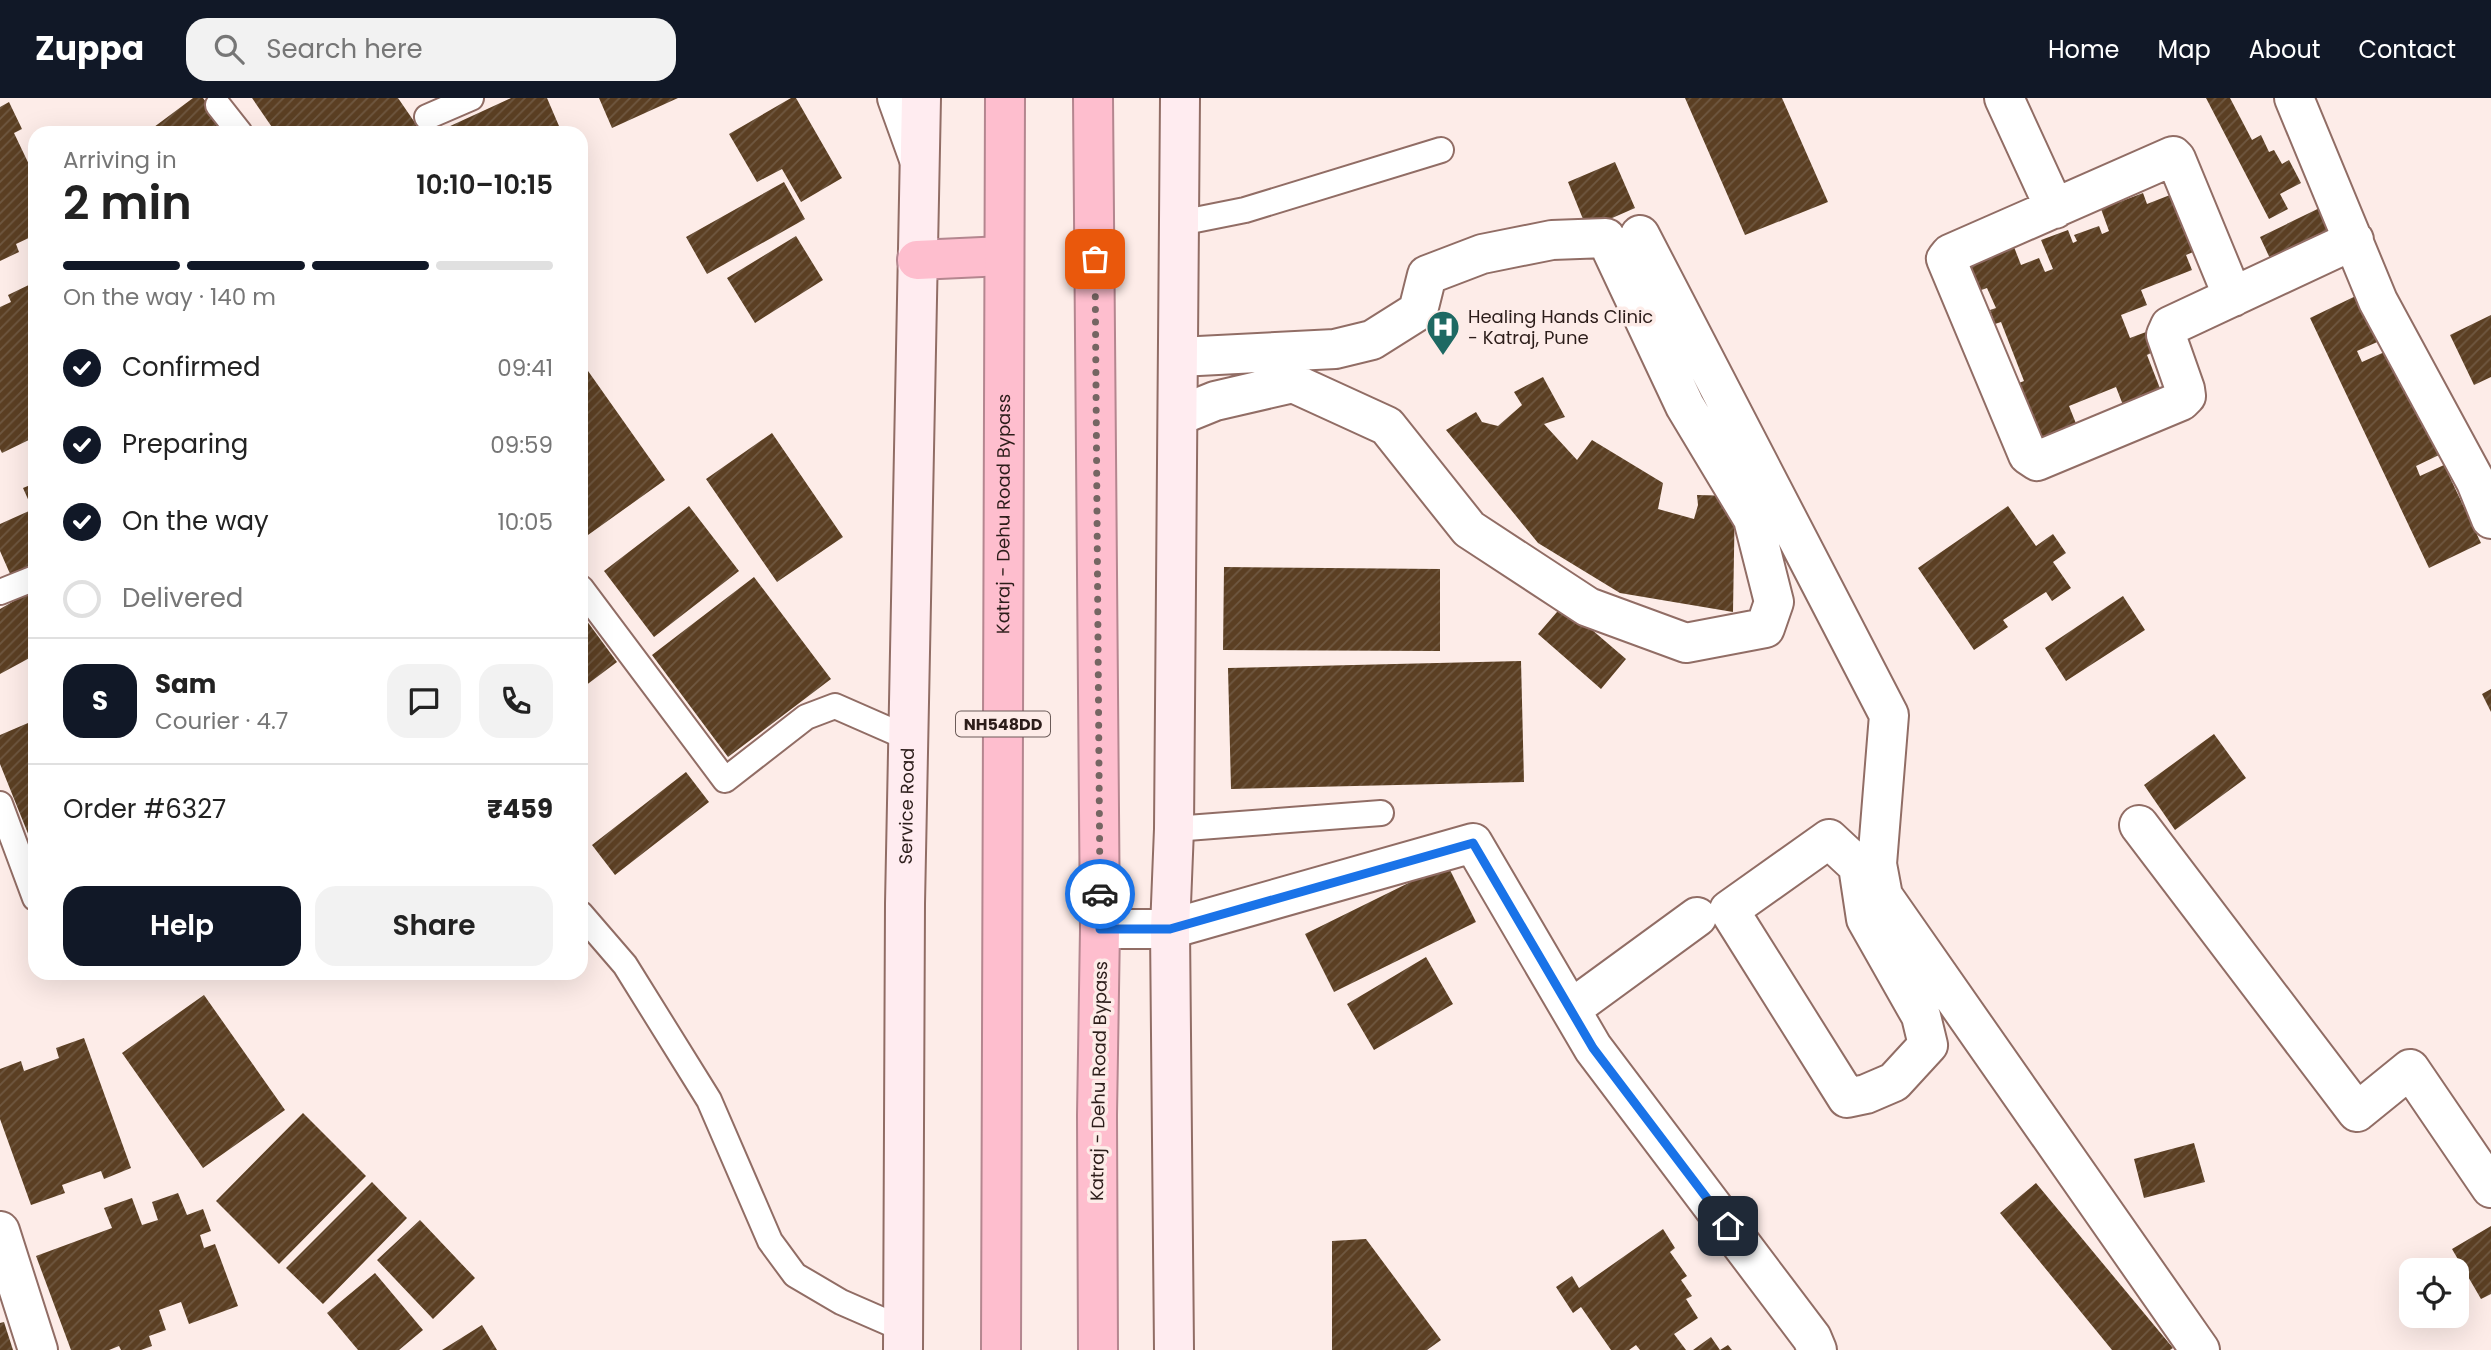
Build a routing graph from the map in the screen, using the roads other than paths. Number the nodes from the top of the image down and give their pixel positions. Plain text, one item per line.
1 (471, 98) edge
2 (897, 98) edge
3 (921, 98) edge
4 (1005, 98) edge
5 (1093, 98) edge
6 (1180, 98) edge
7 (2004, 98) edge
8 (2294, 98) edge
9 (218, 104) dead end
10 (427, 117) dead end
11 (235, 126) edge
12 (1441, 150) dead end
13 (920, 161) junction
14 (2055, 209) junction
15 (1180, 223) junction
16 (1640, 235) dead end
17 (2354, 240) junction
18 (1004, 256) junction
19 (917, 260) junction
20 (2233, 297) junction
21 (1179, 357) junction
22 (1178, 416) junction
23 (2491, 519) edge
24 (28, 581) edge
25 (0, 593) edge
26 (588, 597) edge
27 (908, 738) junction
28 (0, 804) edge
29 (1381, 813) dead end
30 (2139, 825) dead end
31 (1174, 829) junction
32 (1868, 865) junction
33 (28, 879) edge
34 (1697, 917) dead end
35 (588, 922) edge
36 (1100, 929) junction
37 (1170, 929) junction
38 (1571, 1009) junction
39 (2491, 1188) edge
40 (0, 1231) edge
41 (903, 1340) edge
42 (38, 1350) edge
43 (1001, 1350) edge
44 (1098, 1350) edge
45 (1174, 1350) edge
46 (1817, 1350) edge
47 (2200, 1350) edge

1 - 10 lane
2 - 13 street
3 - 13 street, Service Road
4 - 18 highway, Katraj - Dehu Road Bypass / NH548DD
5 - 36 highway, Katraj - Dehu Road Bypass
6 - 15 street
7 - 14 street
8 - 17 street
9 - 11 lane
12 - 15 lane
13 - 19 street, Service Road
14 - 20 street
14 - 20 street
15 - 21 street
16 - 32 street
17 - 20 street
17 - 23 street
18 - 19 highway
18 - 43 highway, Katraj - Dehu Road Bypass / NH548DD
19 - 27 street, Service Road
21 - 22 street
21 - 22 street
22 - 31 street
24 - 25 lane
26 - 27 lane
27 - 41 street, Service Road
28 - 33 lane
29 - 31 lane
30 - 39 street
31 - 37 street
32 - 32 street
32 - 47 street
34 - 38 street
35 - 41 lane
36 - 37 street
36 - 44 highway, Katraj - Dehu Road Bypass
37 - 38 street
37 - 45 street
38 - 46 street
40 - 42 street

